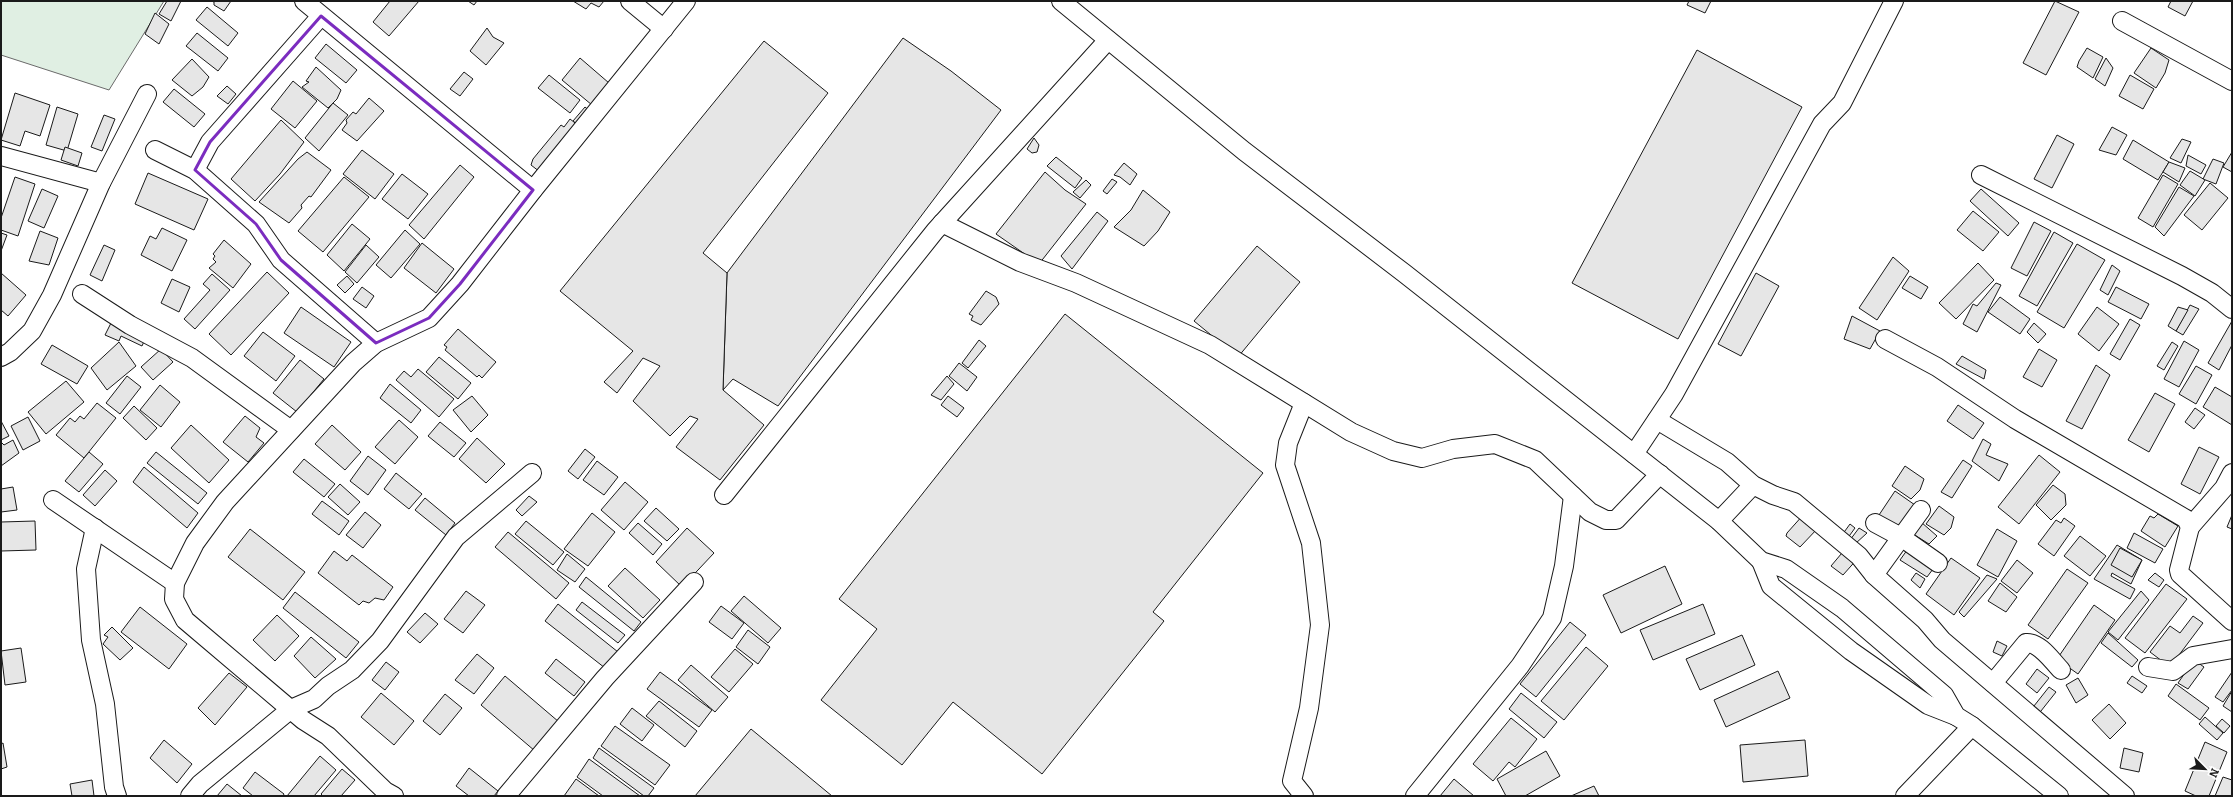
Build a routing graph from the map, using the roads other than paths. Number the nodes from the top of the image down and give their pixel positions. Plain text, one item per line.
1 (304, 1) edge
2 (630, 1) edge
3 (686, 1) edge
4 (1061, 1) edge
5 (1894, 1) edge
6 (1081, 8) edge
7 (321, 16) junction
8 (2122, 21) dead end
9 (664, 29) junction
10 (1108, 40) junction
11 (2232, 81) edge
12 (146, 94) dead end
13 (155, 150) dead end
14 (1, 156) edge
15 (195, 170) junction
16 (1981, 175) dead end
17 (101, 183) junction
18 (533, 190) junction
19 (942, 223) junction
20 (82, 294) dead end
21 (2232, 309) edge
22 (1885, 340) dead end
23 (376, 343) junction
24 (1, 357) edge
25 (1304, 403) junction
26 (1656, 420) junction
27 (291, 430) junction
28 (1634, 454) junction
29 (532, 473) dead end
30 (2232, 473) edge
31 (1660, 474) junction
32 (1753, 485) junction
33 (724, 495) dead end
34 (1573, 496) junction
35 (53, 500) dead end
36 (1921, 510) dead end
37 (1719, 521) junction
38 (1875, 523) dead end
39 (2190, 527) junction
40 (95, 528) junction
41 (1901, 537) junction
42 (1761, 561) junction
43 (1938, 563) dead end
44 (1874, 575) junction
45 (694, 582) dead end
46 (175, 583) junction
47 (2232, 621) edge
48 (2232, 649) edge
49 (2148, 667) dead end
50 (2061, 670) dead end
51 (1994, 683) junction
52 (291, 708) junction
53 (1956, 716) junction
54 (1972, 726) junction
55 (117, 796) edge
56 (190, 796) edge
57 (394, 796) edge
58 (506, 796) edge
59 (1304, 796) edge
60 (1415, 796) edge
61 (1905, 796) edge
62 (2059, 796) edge
63 (2125, 796) edge

1 - 7 street
2 - 9 street
3 - 9 street
4 - 6 street
5 - 26 street
6 - 10 street
7 - 15 street
7 - 18 street
8 - 11 street
9 - 18 street
10 - 19 street
10 - 28 street
12 - 17 street
13 - 15 street
14 - 17 street
15 - 23 street
16 - 21 street
17 - 24 street
18 - 23 street
19 - 25 street
19 - 33 street
20 - 27 street
22 - 39 street
23 - 27 street
25 - 34 street
25 - 59 street
26 - 28 street
26 - 32 street
27 - 46 street
28 - 31 street
29 - 52 street
30 - 39 street
31 - 34 street
31 - 37 street
32 - 37 street
32 - 44 street
34 - 60 street
35 - 40 street
36 - 41 street
37 - 42 street
38 - 41 street
39 - 47 street
40 - 46 street
40 - 55 street
41 - 43 street
41 - 44 street
42 - 53 street
42 - 53 street
44 - 51 street
45 - 58 street
46 - 52 street
48 - 49 street
50 - 51 street
51 - 63 street
52 - 56 street
52 - 57 street
53 - 54 street
54 - 61 street
54 - 62 street

